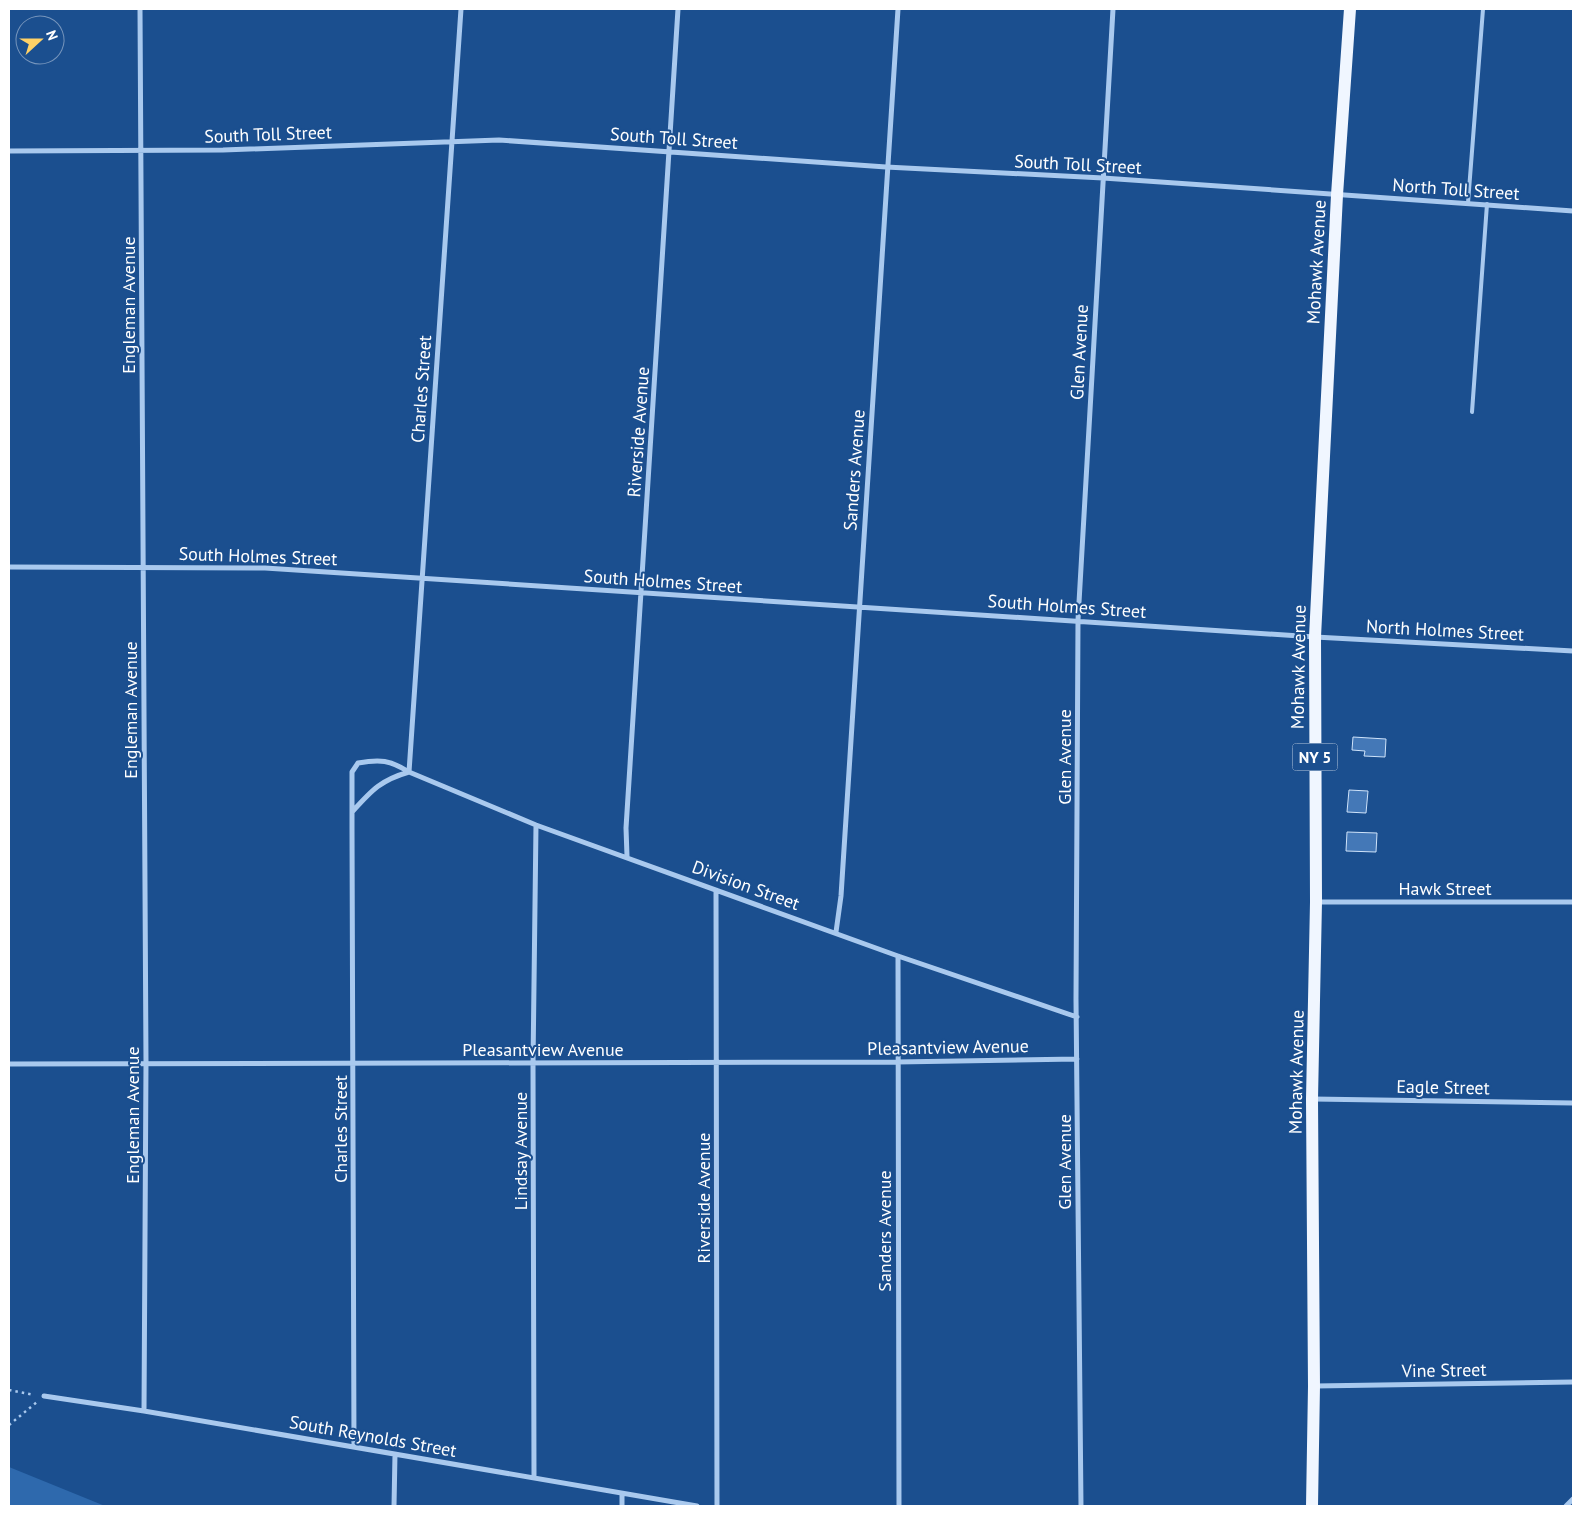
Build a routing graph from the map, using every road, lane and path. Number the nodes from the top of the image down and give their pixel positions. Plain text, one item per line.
1 (140, 9) edge
2 (461, 9) edge
3 (678, 9) edge
4 (898, 9) edge
5 (1114, 9) edge
6 (1350, 9) edge
7 (1482, 9) edge
8 (452, 141) junction
9 (141, 149) junction
10 (669, 150) junction
11 (9, 151) edge
12 (886, 167) junction
13 (1103, 178) junction
14 (1337, 195) junction
15 (1468, 203) junction
16 (1487, 204) junction
17 (1573, 211) edge
18 (1472, 412) dead end
19 (143, 566) junction
20 (9, 567) edge
21 (422, 578) junction
22 (641, 594) junction
23 (858, 608) junction
24 (1078, 620) junction
25 (1315, 637) junction
26 (1573, 651) edge
27 (410, 772) junction
28 (353, 811) junction
29 (536, 825) junction
30 (628, 856) junction
31 (716, 890) junction
32 (1316, 902) junction
33 (1573, 902) edge
34 (836, 932) junction
35 (898, 956) junction
36 (1076, 1017) junction
37 (1077, 1059) junction
38 (716, 1062) junction
39 (897, 1062) junction
40 (146, 1063) junction
41 (9, 1064) edge
42 (353, 1064) junction
43 (534, 1064) junction
44 (1312, 1099) junction
45 (1573, 1103) edge
46 (1573, 1382) edge
47 (1314, 1386) junction
48 (9, 1390) edge
49 (44, 1396) junction
50 (144, 1411) junction
51 (9, 1424) edge
52 (354, 1447) junction
53 (395, 1454) junction
54 (534, 1477) junction
55 (622, 1495) junction
56 (1573, 1499) edge
57 (394, 1506) edge
58 (622, 1506) edge
59 (697, 1506) edge
60 (717, 1506) edge
61 (899, 1506) edge
62 (1081, 1506) edge
63 (1312, 1506) edge
64 (1566, 1506) edge

1 - 9 street, Engleman Avenue
2 - 8 street, Charles Street
3 - 10 street, Riverside Avenue
4 - 12 street, Sanders Avenue
5 - 13 street, Glen Avenue
6 - 14 main road, Mohawk Avenue / NY 5
7 - 15 lane
8 - 9 street, South Toll Street
8 - 10 street, South Toll Street
8 - 21 street, Charles Street
9 - 11 street, South Toll Street
9 - 19 street, Engleman Avenue
10 - 12 street, South Toll Street
10 - 22 street, Riverside Avenue
12 - 13 street, South Toll Street
12 - 23 street, Sanders Avenue
13 - 14 street, South Toll Street
13 - 24 street, Glen Avenue
14 - 15 street, North Toll Street
14 - 25 main road, Mohawk Avenue / NY 5
15 - 16 street, North Toll Street
16 - 17 street, North Toll Street
16 - 18 lane
19 - 20 street, South Holmes Street
19 - 21 street, South Holmes Street
19 - 40 street, Engleman Avenue
21 - 22 street, South Holmes Street
21 - 27 street, Charles Street
22 - 23 street, South Holmes Street
22 - 30 street, Riverside Avenue
23 - 24 street, South Holmes Street
23 - 34 street, Sanders Avenue
24 - 25 street, South Holmes Street
24 - 36 street, Glen Avenue
25 - 26 street, North Holmes Street
25 - 32 main road, Mohawk Avenue / NY 5
27 - 28 street
27 - 28 street, Charles Street
27 - 29 street, Division Street
28 - 42 street, Charles Street
29 - 30 street, Division Street
29 - 43 street, Lindsay Avenue
30 - 31 street, Division Street
31 - 34 street, Division Street
31 - 38 street, Riverside Avenue
32 - 33 street, Hawk Street
32 - 44 main road, Mohawk Avenue / NY 5
34 - 35 street, Division Street
35 - 36 street, Division Street
35 - 39 street, Sanders Avenue
36 - 37 street, Glen Avenue
37 - 39 street, Pleasantview Avenue
37 - 62 street, Glen Avenue
38 - 39 street, Pleasantview Avenue
38 - 43 street, Pleasantview Avenue
38 - 60 street, Riverside Avenue
39 - 61 street, Sanders Avenue
40 - 41 street, Pleasantview Avenue
40 - 42 street, Pleasantview Avenue
40 - 50 street, Engleman Avenue
42 - 43 street, Pleasantview Avenue
42 - 52 street, Charles Street
43 - 54 street, Lindsay Avenue
44 - 45 street, Eagle Street
44 - 47 main road, Mohawk Avenue / NY 5
46 - 47 street, Vine Street
47 - 63 main road, Mohawk Avenue / NY 5
48 - 49 path
49 - 50 street, South Reynolds Street
49 - 51 path
50 - 52 street, South Reynolds Street
52 - 53 street, South Reynolds Street
53 - 54 street, South Reynolds Street
53 - 57 street
54 - 55 street, South Reynolds Street
55 - 58 street
55 - 59 street, South Reynolds Street
56 - 64 street

